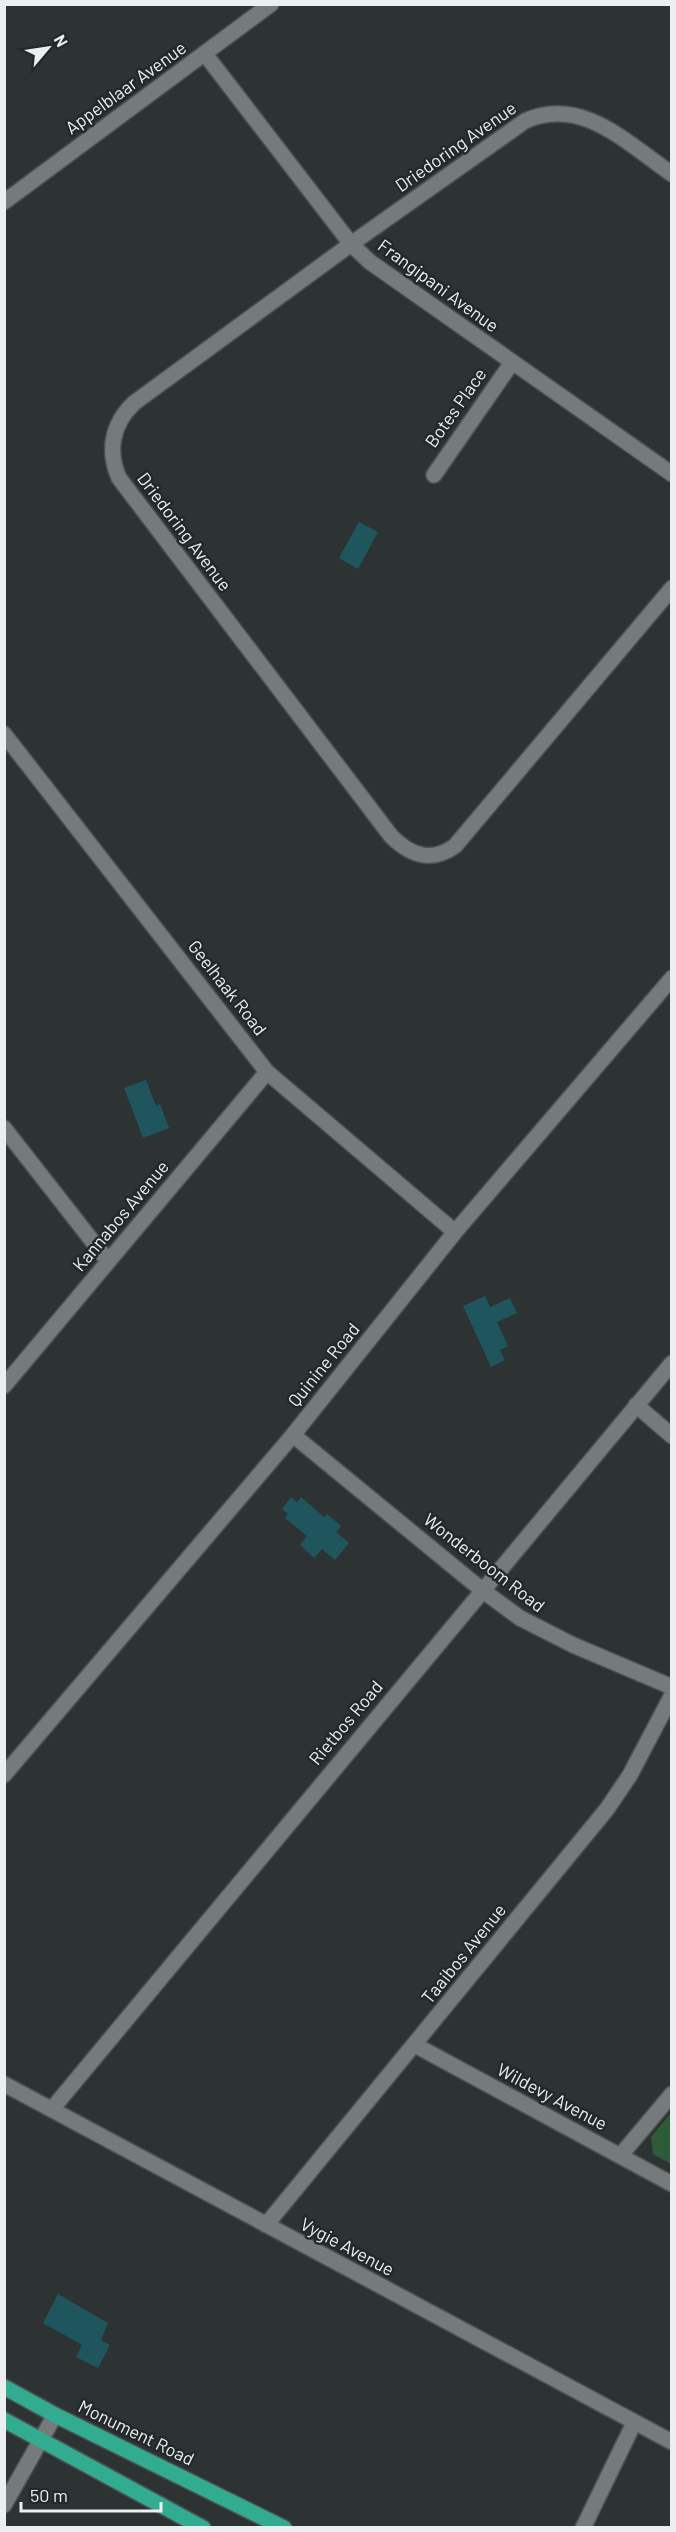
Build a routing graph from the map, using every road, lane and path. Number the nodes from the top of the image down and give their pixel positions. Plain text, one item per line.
1 (271, 4) edge
2 (205, 54) junction
3 (672, 174) edge
4 (4, 202) edge
5 (351, 244) junction
6 (511, 364) junction
7 (672, 474) edge
8 (434, 475) dead end
9 (672, 588) edge
10 (4, 734) edge
11 (672, 978) edge
12 (267, 1072) junction
13 (4, 1128) edge
14 (455, 1232) junction
15 (108, 1261) junction
16 (672, 1363) edge
17 (4, 1386) edge
18 (636, 1405) junction
19 (293, 1435) junction
20 (672, 1436) edge
21 (482, 1590) junction
22 (672, 1687) edge
23 (672, 1695) edge
24 (4, 1775) edge
25 (415, 2045) junction
26 (4, 2084) edge
27 (672, 2094) edge
28 (52, 2109) junction
29 (620, 2156) junction
30 (672, 2184) edge
31 (266, 2225) junction
32 (4, 2387) edge
33 (55, 2415) junction
34 (4, 2420) edge
35 (634, 2423) junction
36 (41, 2440) junction
37 (672, 2442) edge
38 (9, 2487) edge
39 (4, 2505) edge
40 (203, 2528) edge
41 (284, 2528) edge
42 (584, 2528) edge

1 - 2 street, Appelblaar Avenue
2 - 4 street, Appelblaar Avenue
2 - 5 street, Frangipani Avenue
3 - 5 street, Driedoring Avenue
5 - 6 street, Frangipani Avenue
5 - 9 street, Driedoring Avenue
6 - 7 street, Frangipani Avenue
6 - 8 street, Botes Place
10 - 12 street, Geelhaak Road
11 - 14 street, Quinine Road
12 - 14 street, Geelhaak Road
12 - 15 street, Kannabos Avenue
13 - 15 street
14 - 19 street, Quinine Road
15 - 17 street, Kannabos Avenue
16 - 18 street, Rietbos Road
18 - 20 street
18 - 21 street, Rietbos Road
19 - 21 street, Wonderboom Road
19 - 24 street, Quinine Road
21 - 22 street, Wonderboom Road
21 - 28 street, Rietbos Road
23 - 25 street, Taaibos Avenue
25 - 29 street, Wildevy Avenue
25 - 31 street, Taaibos Avenue
26 - 28 street, Vygie Avenue
27 - 29 street
28 - 31 street, Vygie Avenue
29 - 30 street, Wildevy Avenue
31 - 35 street, Vygie Avenue
32 - 33 main road, Monument Road
33 - 36 street
33 - 41 main road, Monument Road
34 - 36 main road
35 - 37 street, Vygie Avenue
35 - 42 street
36 - 38 street
36 - 40 main road
38 - 39 street

